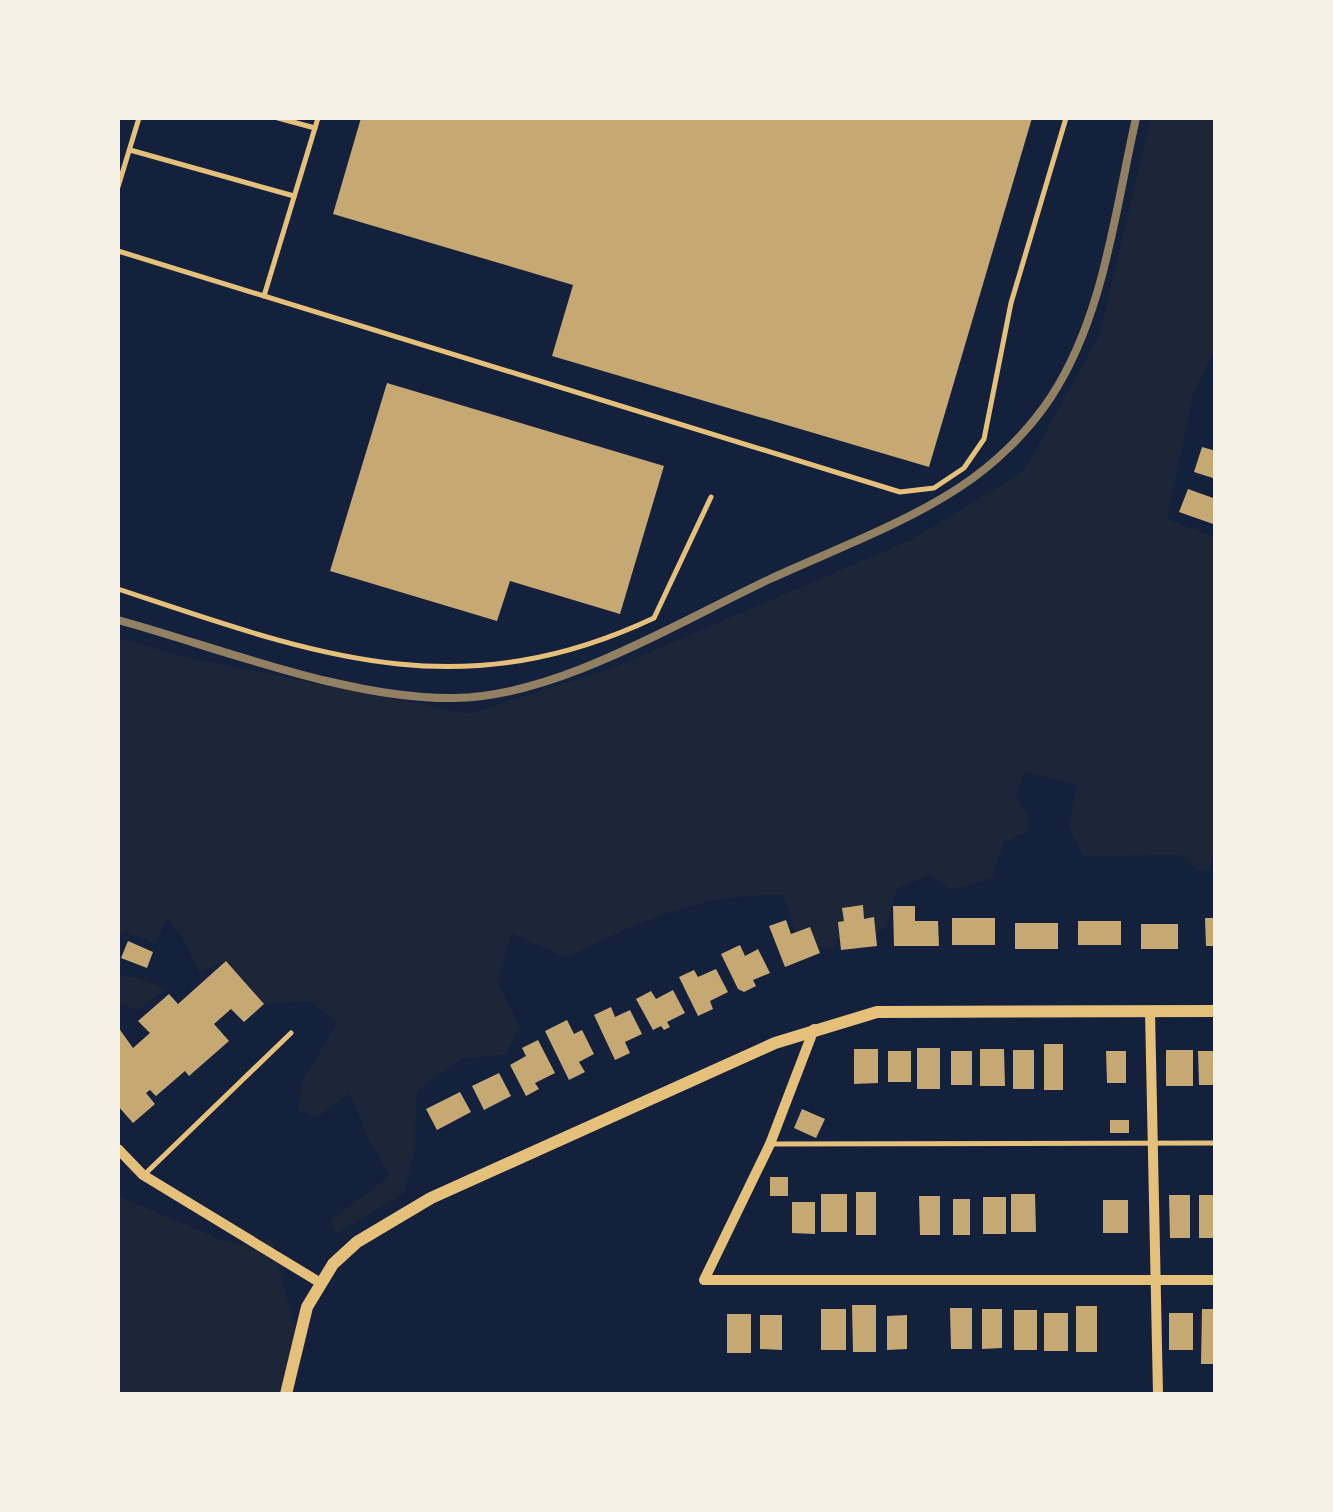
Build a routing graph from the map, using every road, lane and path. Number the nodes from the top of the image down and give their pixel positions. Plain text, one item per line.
1 (138, 118) edge
2 (278, 118) edge
3 (318, 118) edge
4 (1066, 118) edge
5 (315, 128) junction
6 (130, 150) junction
7 (118, 187) edge
8 (294, 196) junction
9 (118, 252) edge
10 (264, 296) junction
11 (712, 497) dead end
12 (118, 589) edge
13 (1150, 1011) junction
14 (1216, 1011) edge
15 (814, 1030) junction
16 (291, 1033) dead end
17 (1151, 1143) junction
18 (1216, 1143) edge
19 (770, 1144) junction
20 (118, 1148) edge
21 (143, 1175) junction
22 (1216, 1280) edge
23 (1153, 1281) junction
24 (319, 1282) junction
25 (286, 1394) edge
26 (1158, 1394) edge

1 - 6 lane
2 - 5 lane
3 - 5 lane
4 - 10 lane
5 - 8 lane
6 - 7 lane
6 - 8 lane
8 - 10 lane
9 - 10 lane
11 - 12 lane
13 - 14 street
13 - 15 street
13 - 17 street
15 - 19 street
15 - 24 street
16 - 21 lane
17 - 18 lane
17 - 19 lane
17 - 23 street
19 - 23 street
20 - 21 street
21 - 24 street
22 - 23 street
23 - 26 street
24 - 25 street

